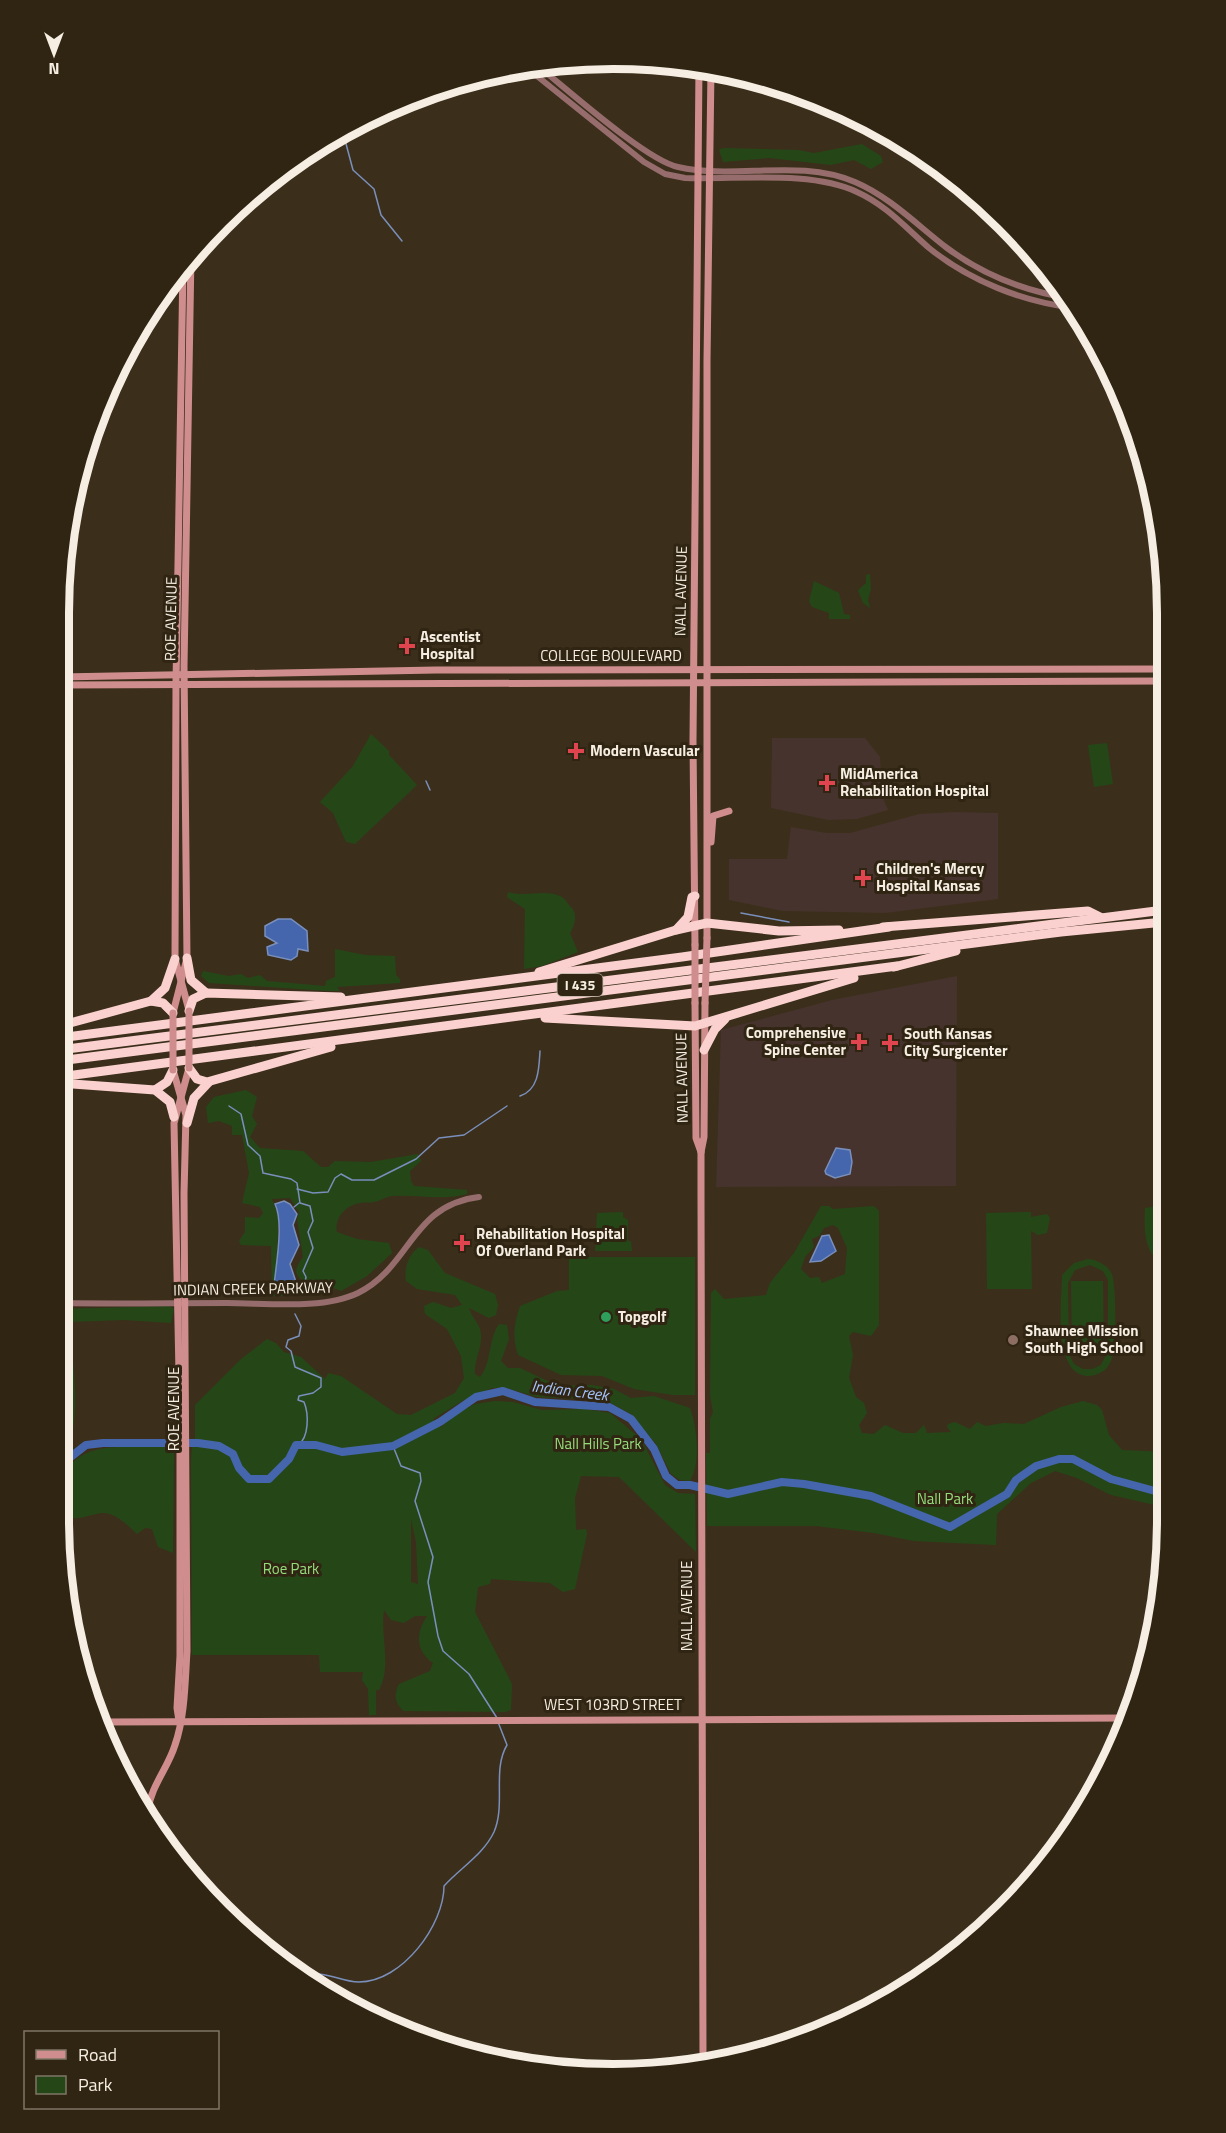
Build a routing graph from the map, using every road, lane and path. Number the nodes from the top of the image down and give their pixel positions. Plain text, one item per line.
1 (548, 73) edge
2 (536, 75) edge
3 (699, 76) edge
4 (711, 78) edge
5 (698, 168) junction
6 (711, 169) junction
7 (698, 178) junction
8 (711, 179) junction
9 (191, 270) edge
10 (183, 280) edge
11 (1053, 294) edge
12 (1061, 305) edge
13 (706, 668) junction
14 (694, 669) junction
15 (1157, 669) edge
16 (180, 674) junction
17 (69, 677) edge
18 (694, 681) junction
19 (706, 681) junction
20 (1157, 681) edge
21 (180, 684) junction
22 (69, 685) edge
23 (176, 728) junction
24 (176, 742) junction
25 (185, 742) junction
26 (185, 755) junction
27 (729, 811) dead end
28 (707, 884) junction
29 (695, 896) junction
30 (1157, 911) edge
31 (1100, 917) junction
32 (707, 923) junction
33 (1157, 923) edge
34 (695, 927) junction
35 (889, 927) junction
36 (676, 930) junction
37 (995, 940) junction
38 (175, 958) junction
39 (187, 958) junction
40 (897, 966) junction
41 (522, 978) junction
42 (181, 984) junction
43 (206, 993) junction
44 (367, 998) junction
45 (151, 1001) junction
46 (189, 1011) junction
47 (173, 1013) junction
48 (727, 1017) junction
49 (519, 1018) junction
50 (69, 1023) edge
51 (700, 1024) junction
52 (69, 1037) edge
53 (356, 1039) junction
54 (69, 1049) edge
55 (704, 1050) junction
56 (69, 1060) edge
57 (189, 1068) junction
58 (173, 1070) junction
59 (69, 1076) edge
60 (211, 1081) junction
61 (69, 1084) edge
62 (155, 1090) junction
63 (181, 1098) junction
64 (174, 1117) junction
65 (187, 1123) junction
66 (701, 1152) junction
67 (479, 1197) dead end
68 (69, 1303) edge
69 (183, 1303) junction
70 (701, 1718) junction
71 (1120, 1718) edge
72 (179, 1721) junction
73 (108, 1722) edge
74 (150, 1804) edge
75 (703, 2056) edge

1 - 5 street
2 - 7 street
3 - 5 main road, NALL AVENUE
4 - 6 main road, NALL AVENUE
5 - 6 street
5 - 7 main road, NALL AVENUE
6 - 8 main road, NALL AVENUE
6 - 11 street
7 - 8 street
7 - 14 main road, NALL AVENUE
8 - 12 street
8 - 13 main road, NALL AVENUE
9 - 16 main road, ROE AVENUE
10 - 16 main road, ROE AVENUE
13 - 14 main road, COLLEGE BOULEVARD
13 - 15 main road, COLLEGE BOULEVARD
13 - 19 main road, NALL AVENUE
14 - 16 main road, COLLEGE BOULEVARD
14 - 18 main road, NALL AVENUE
16 - 17 main road, COLLEGE BOULEVARD
16 - 21 main road, ROE AVENUE
18 - 19 main road, COLLEGE BOULEVARD
18 - 21 main road, COLLEGE BOULEVARD
18 - 29 main road, NALL AVENUE
19 - 20 main road, COLLEGE BOULEVARD
19 - 28 main road, NALL AVENUE
21 - 22 main road, COLLEGE BOULEVARD
21 - 23 main road, ROE AVENUE
21 - 25 main road, ROE AVENUE
23 - 24 main road, ROE AVENUE
23 - 25 main road
24 - 26 main road
24 - 38 main road, ROE AVENUE
25 - 26 main road, ROE AVENUE
26 - 39 main road, ROE AVENUE
27 - 28 main road
28 - 32 main road, NALL AVENUE
29 - 34 main road, NALL AVENUE
29 - 36 highway
30 - 31 highway, I 435
31 - 35 highway
31 - 54 highway, I 435
32 - 34 highway
32 - 35 highway
32 - 51 main road, NALL AVENUE, bridge
33 - 37 highway, I 435
34 - 36 highway
34 - 51 main road, NALL AVENUE, bridge
35 - 41 highway
36 - 41 highway
37 - 40 highway
37 - 56 highway, I 435
38 - 42 main road, ROE AVENUE
38 - 45 highway
39 - 42 main road, ROE AVENUE
39 - 43 highway
40 - 48 highway
40 - 49 highway
41 - 44 highway
42 - 46 main road, ROE AVENUE
42 - 47 main road, ROE AVENUE
43 - 44 highway
43 - 46 highway
44 - 52 highway
45 - 47 highway
45 - 50 highway
46 - 57 main road, ROE AVENUE, bridge
47 - 58 main road, ROE AVENUE, bridge
48 - 51 highway
48 - 55 highway
49 - 51 highway
49 - 53 highway
51 - 55 main road, NALL AVENUE
51 - 66 main road, NALL AVENUE
53 - 59 highway
53 - 60 highway
55 - 66 main road, NALL AVENUE
57 - 60 highway
57 - 63 main road, ROE AVENUE
58 - 62 highway
58 - 63 main road, ROE AVENUE
60 - 65 highway
61 - 62 highway
62 - 64 highway
63 - 64 main road, ROE AVENUE
63 - 65 main road, ROE AVENUE
64 - 69 main road, ROE AVENUE
65 - 69 main road, ROE AVENUE
66 - 70 main road, NALL AVENUE
67 - 69 street, INDIAN CREEK PARKWAY
68 - 69 street, INDIAN CREEK PARKWAY
69 - 72 main road, ROE AVENUE
70 - 71 main road, WEST 103RD STREET
70 - 72 main road, WEST 103RD STREET
70 - 75 main road, NALL AVENUE
72 - 73 main road, WEST 103RD STREET
72 - 74 main road, ROE AVENUE

